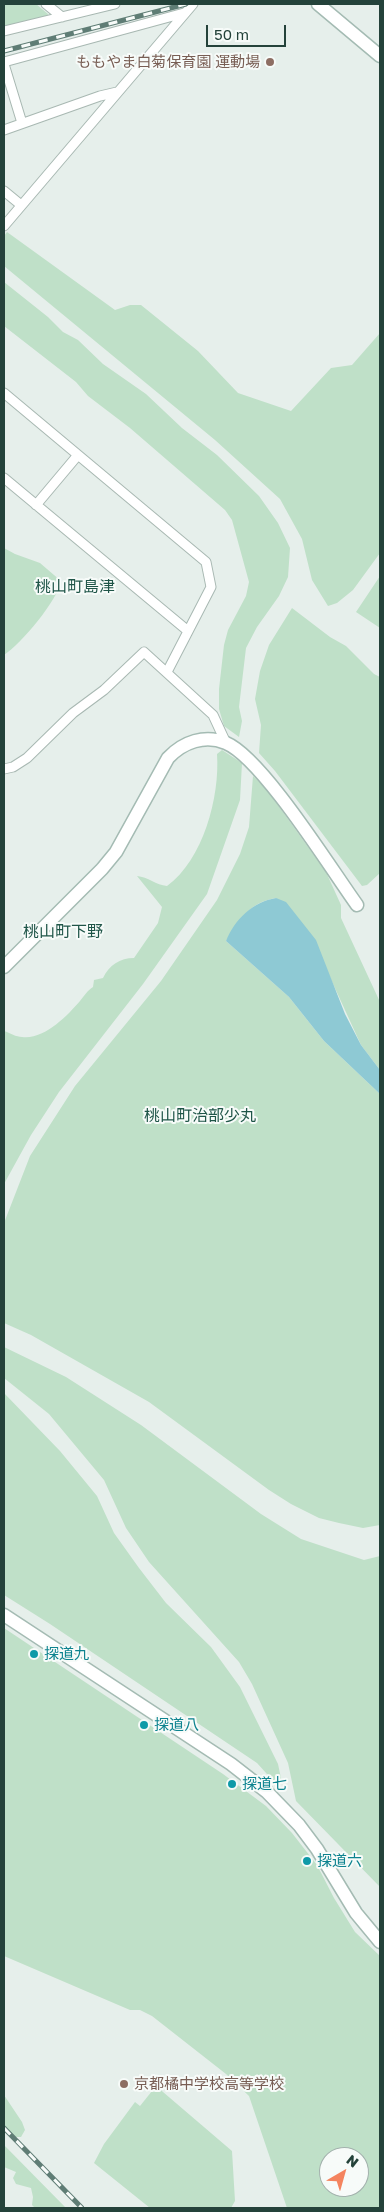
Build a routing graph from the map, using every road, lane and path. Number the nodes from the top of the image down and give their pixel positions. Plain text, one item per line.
1 (46, 4) edge
2 (116, 4) edge
3 (193, 4) edge
4 (318, 4) edge
5 (185, 13) junction
6 (62, 17) junction
7 (4, 31) edge
8 (380, 56) edge
9 (4, 63) edge
10 (117, 92) junction
11 (22, 123) junction
12 (4, 130) edge
13 (4, 191) edge
14 (21, 206) junction
15 (4, 226) edge
16 (4, 393) edge
17 (78, 455) junction
18 (4, 478) edge
19 (36, 505) junction
20 (188, 631) junction
21 (167, 672) junction
22 (226, 743) junction
23 (4, 768) edge
24 (357, 905) dead end
25 (4, 967) edge
26 (4, 1615) edge
27 (380, 1942) edge

1 - 6 street
2 - 6 street
3 - 5 street
4 - 8 street
5 - 9 street
5 - 10 street
6 - 7 street
9 - 11 street
10 - 11 street
10 - 14 street
11 - 12 street
13 - 14 street
14 - 15 street
16 - 17 street
17 - 19 street
17 - 20 street
18 - 19 street
19 - 20 street
20 - 21 street
21 - 22 street
21 - 23 street
22 - 24 street
22 - 25 street
26 - 27 street

